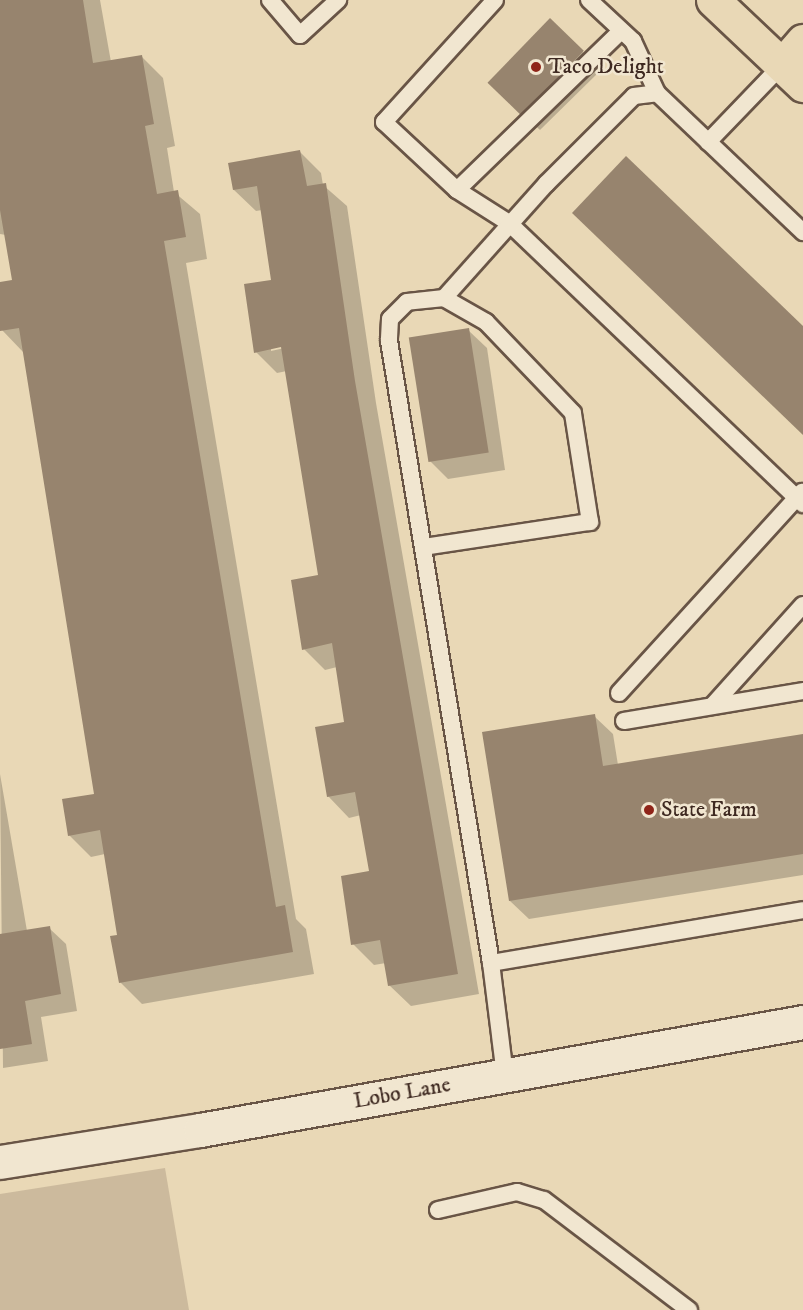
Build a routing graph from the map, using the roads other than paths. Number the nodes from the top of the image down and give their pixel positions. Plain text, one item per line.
1 (270, 0) edge
2 (338, 0) edge
3 (495, 0) edge
4 (589, 0) edge
5 (713, 0) edge
6 (621, 31) junction
7 (803, 41) edge
8 (792, 75) edge
9 (657, 93) junction
10 (708, 142) junction
11 (457, 190) junction
12 (509, 223) junction
13 (803, 232) edge
14 (444, 298) junction
15 (801, 498) edge
16 (424, 547) junction
17 (803, 605) edge
18 (803, 691) edge
19 (619, 693) dead end
20 (712, 706) junction
21 (624, 721) dead end
22 (803, 910) edge
23 (491, 963) junction
24 (803, 1022) edge
25 (505, 1075) junction
26 (0, 1162) edge
27 (438, 1210) dead end
28 (689, 1310) edge

1 - 2 lane
3 - 11 lane
4 - 6 lane
5 - 8 main road
6 - 9 lane
6 - 11 lane
7 - 8 main road
8 - 10 lane
9 - 10 lane
9 - 12 lane
10 - 13 lane
11 - 12 lane
12 - 14 lane
12 - 15 lane
14 - 16 lane
14 - 16 lane
15 - 19 lane
16 - 23 lane
17 - 20 lane
18 - 20 lane
20 - 21 lane
22 - 23 lane
23 - 25 lane
24 - 25 street, Lobo Lane
25 - 26 street, Lobo Lane
27 - 28 lane

